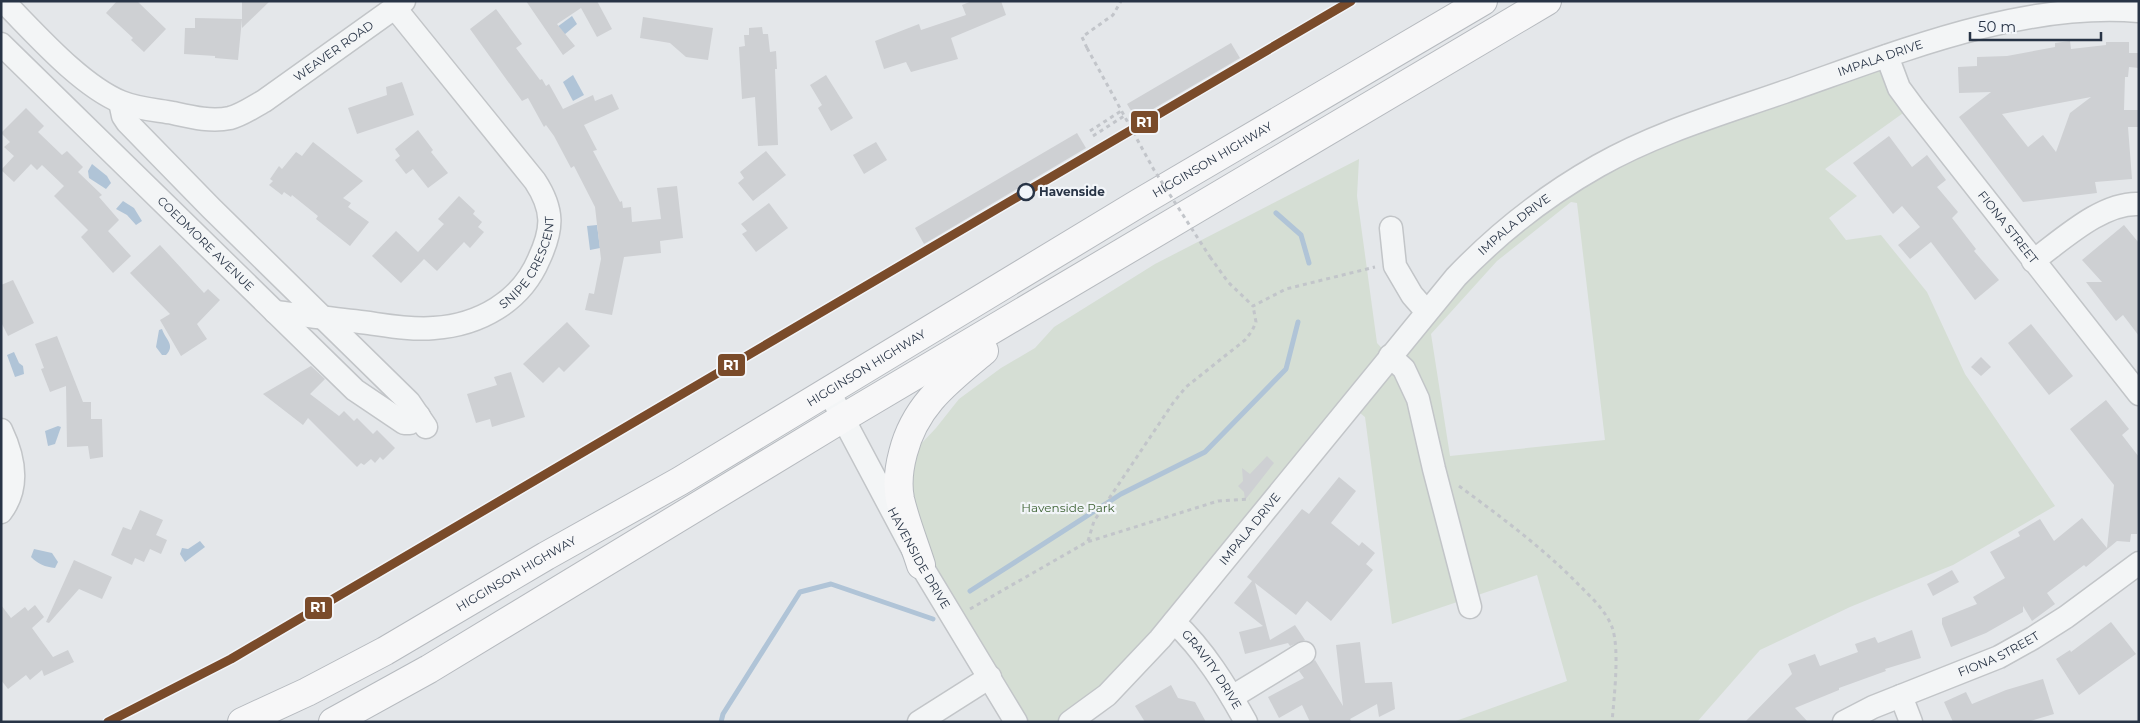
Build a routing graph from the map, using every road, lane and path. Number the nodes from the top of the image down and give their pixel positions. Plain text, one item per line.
1 (3, 1) edge
2 (1121, 1) edge
3 (1483, 1) edge
4 (1547, 1) edge
5 (390, 6) edge
6 (2139, 10) edge
7 (1, 44) edge
8 (1887, 56) junction
9 (120, 102) junction
10 (1121, 111) junction
11 (1124, 116) junction
12 (1090, 131) dead end
13 (1093, 136) dead end
14 (2139, 204) edge
15 (1391, 228) dead end
16 (2033, 261) junction
17 (1395, 266) junction
18 (1047, 299) junction
19 (1252, 306) junction
20 (1426, 311) junction
21 (275, 312) junction
22 (323, 318) junction
23 (1390, 356) junction
24 (828, 390) junction
25 (2139, 394) edge
26 (843, 418) junction
27 (1, 430) edge
28 (1434, 469) junction
29 (1275, 497) junction
30 (1, 512) edge
31 (1088, 542) junction
32 (2139, 563) edge
33 (921, 565) junction
34 (1470, 607) dead end
35 (954, 618) junction
36 (1174, 622) junction
37 (1304, 653) dead end
38 (990, 677) junction
39 (1901, 696) junction
40 (1232, 697) junction
41 (242, 722) edge
42 (333, 722) edge
43 (919, 722) edge
44 (1016, 722) edge
45 (1070, 722) edge
46 (1246, 722) edge
47 (1612, 722) edge
48 (1844, 722) edge
49 (1911, 722) edge

1 - 9 street
2 - 10 path, bridge
3 - 24 highway, HIGGINSON HIGHWAY
4 - 18 highway
5 - 9 street, WEAVER ROAD
5 - 22 street, SNIPE CRESCENT
6 - 8 street, IMPALA DRIVE
7 - 21 street, COEDMORE AVENUE
8 - 16 street, FIONA STREET
8 - 20 street, IMPALA DRIVE
9 - 22 street
10 - 11 path, bridge
10 - 12 path
11 - 13 path
11 - 19 path, bridge
14 - 16 street
15 - 17 street
16 - 25 street, FIONA STREET
17 - 19 path
17 - 20 street
18 - 26 highway
18 - 33 highway
19 - 31 path
20 - 23 street, IMPALA DRIVE
21 - 22 street, SNIPE CRESCENT
21 - 22 street, COEDMORE AVENUE
23 - 28 street
23 - 29 street, IMPALA DRIVE
24 - 26 street, HAVENSIDE DRIVE
24 - 41 highway, HIGGINSON HIGHWAY
26 - 33 street, HAVENSIDE DRIVE
26 - 42 highway
27 - 30 street
28 - 34 street
28 - 47 path
29 - 31 path
29 - 36 street, IMPALA DRIVE
31 - 35 path
32 - 39 street, FIONA STREET
33 - 35 street, HAVENSIDE DRIVE
35 - 38 street, HAVENSIDE DRIVE
36 - 40 street, GRAVITY DRIVE
36 - 45 street, IMPALA DRIVE
37 - 40 street
38 - 43 street
38 - 44 street, HAVENSIDE DRIVE
39 - 48 street, FIONA STREET
39 - 49 street
40 - 46 street, GRAVITY DRIVE

